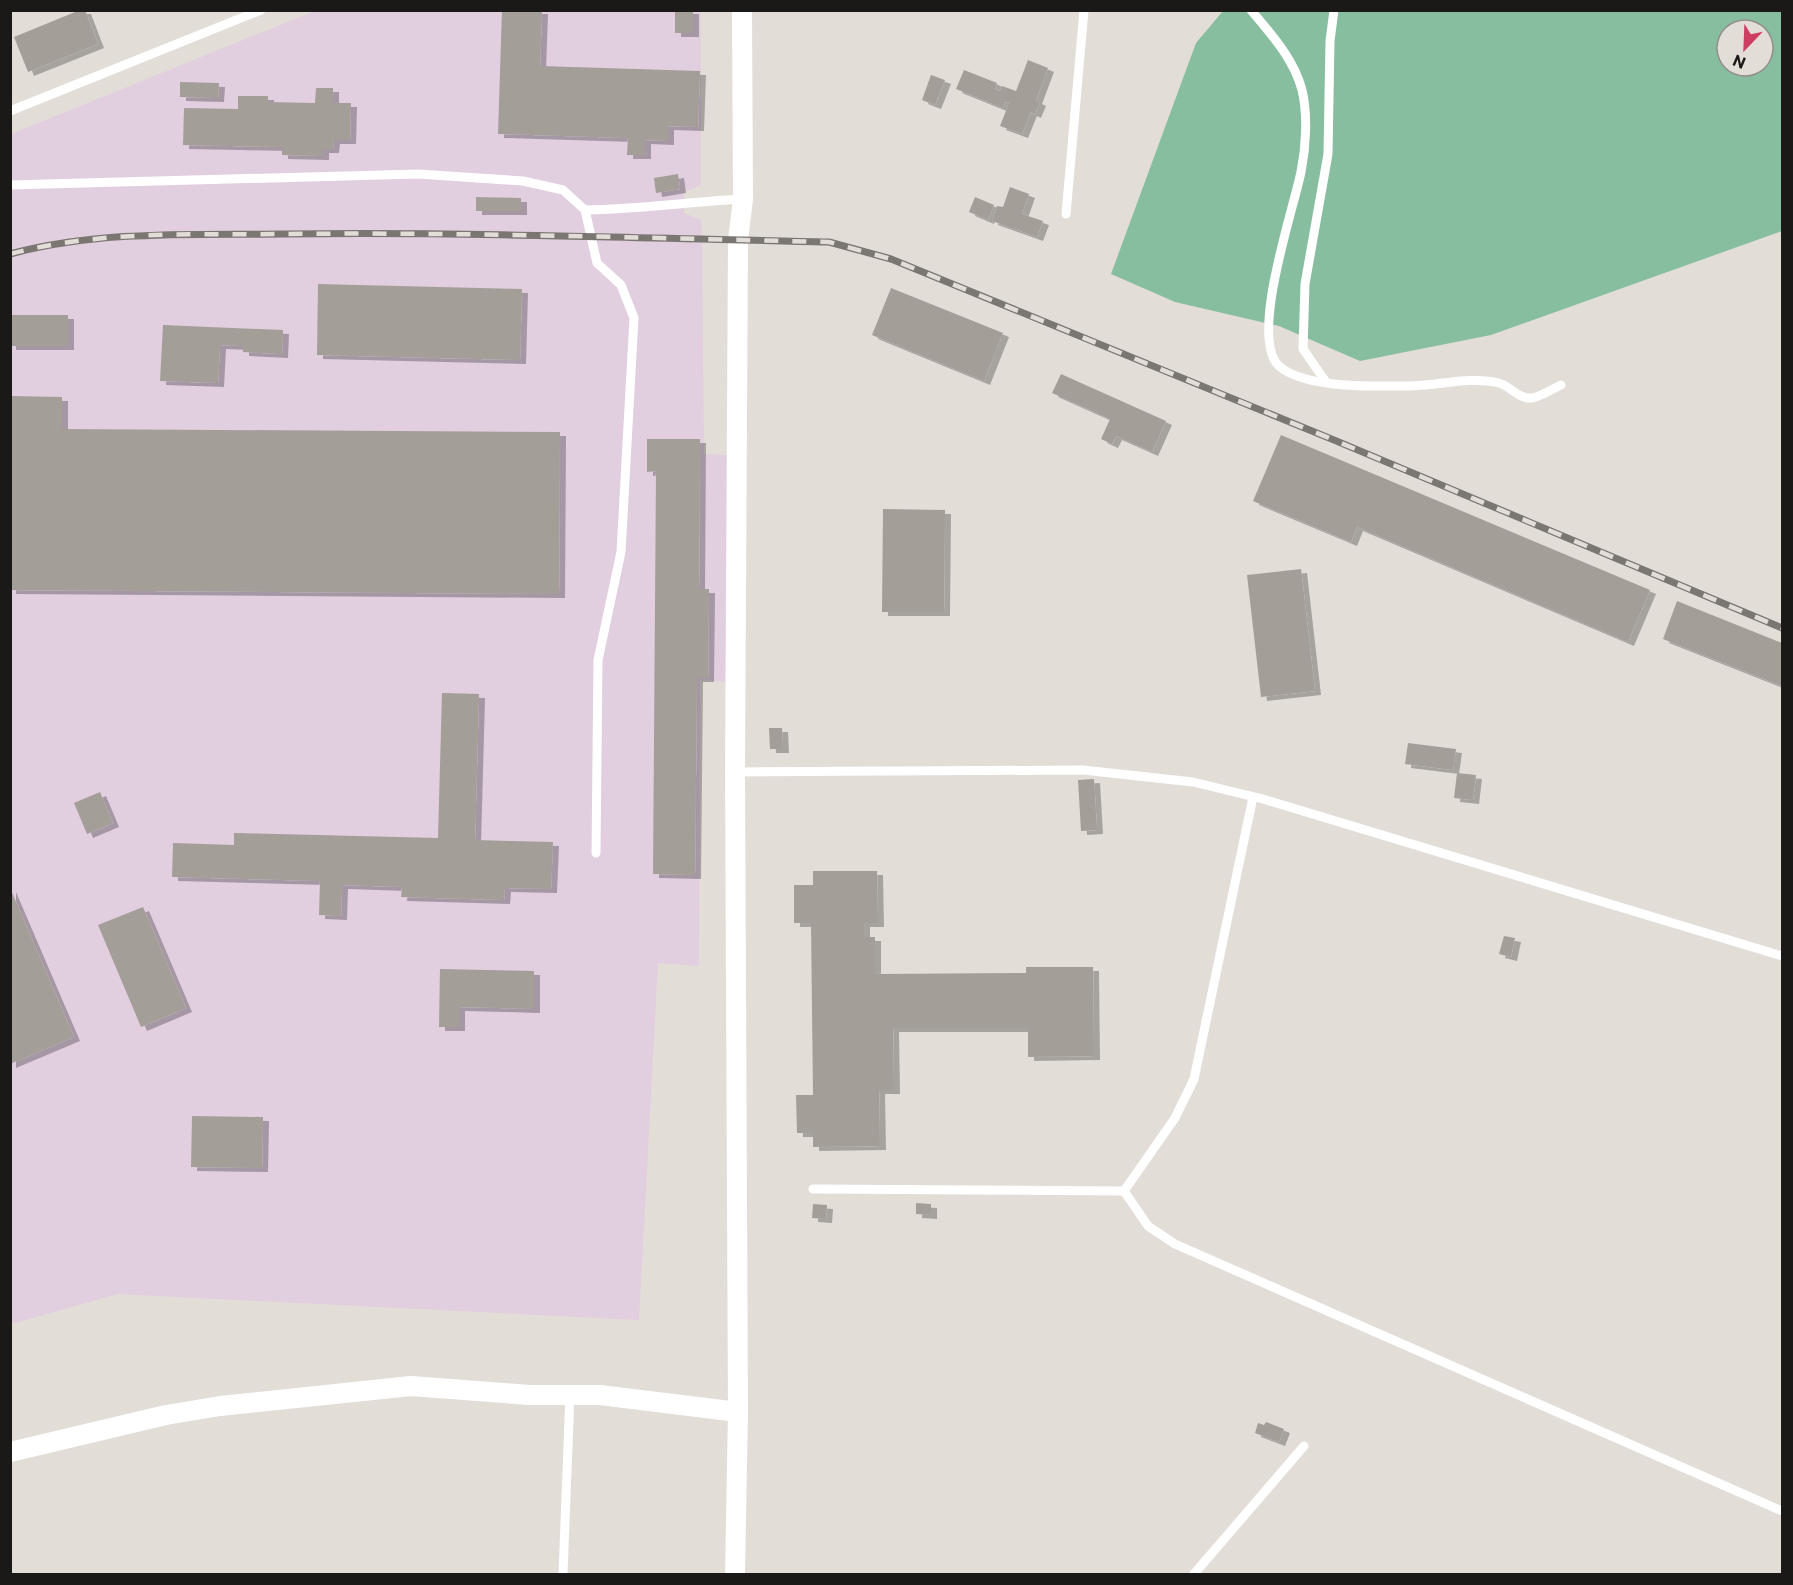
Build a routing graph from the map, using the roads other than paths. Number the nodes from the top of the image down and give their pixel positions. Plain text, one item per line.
1 (261, 10) edge
2 (742, 10) edge
3 (1084, 10) edge
4 (1251, 10) edge
5 (1334, 10) edge
6 (10, 111) edge
7 (10, 185) edge
8 (742, 199) junction
9 (585, 210) junction
10 (1066, 214) dead end
11 (1326, 382) junction
12 (1561, 385) dead end
13 (735, 772) junction
14 (1253, 797) junction
15 (596, 853) dead end
16 (1782, 956) edge
17 (813, 1189) dead end
18 (1124, 1191) junction
19 (570, 1394) junction
20 (738, 1412) junction
21 (1304, 1446) dead end
22 (10, 1452) edge
23 (1782, 1511) edge
24 (562, 1575) edge
25 (735, 1575) edge
26 (1194, 1575) edge

1 - 6 lane
2 - 8 street
3 - 10 lane
4 - 11 lane
5 - 11 lane
7 - 9 lane
8 - 9 lane
8 - 13 street
9 - 15 lane
11 - 12 lane
13 - 14 lane
13 - 20 street
14 - 16 lane
14 - 18 lane
17 - 18 lane
18 - 23 lane
19 - 20 street
19 - 22 street
19 - 24 lane
20 - 25 street
21 - 26 lane

